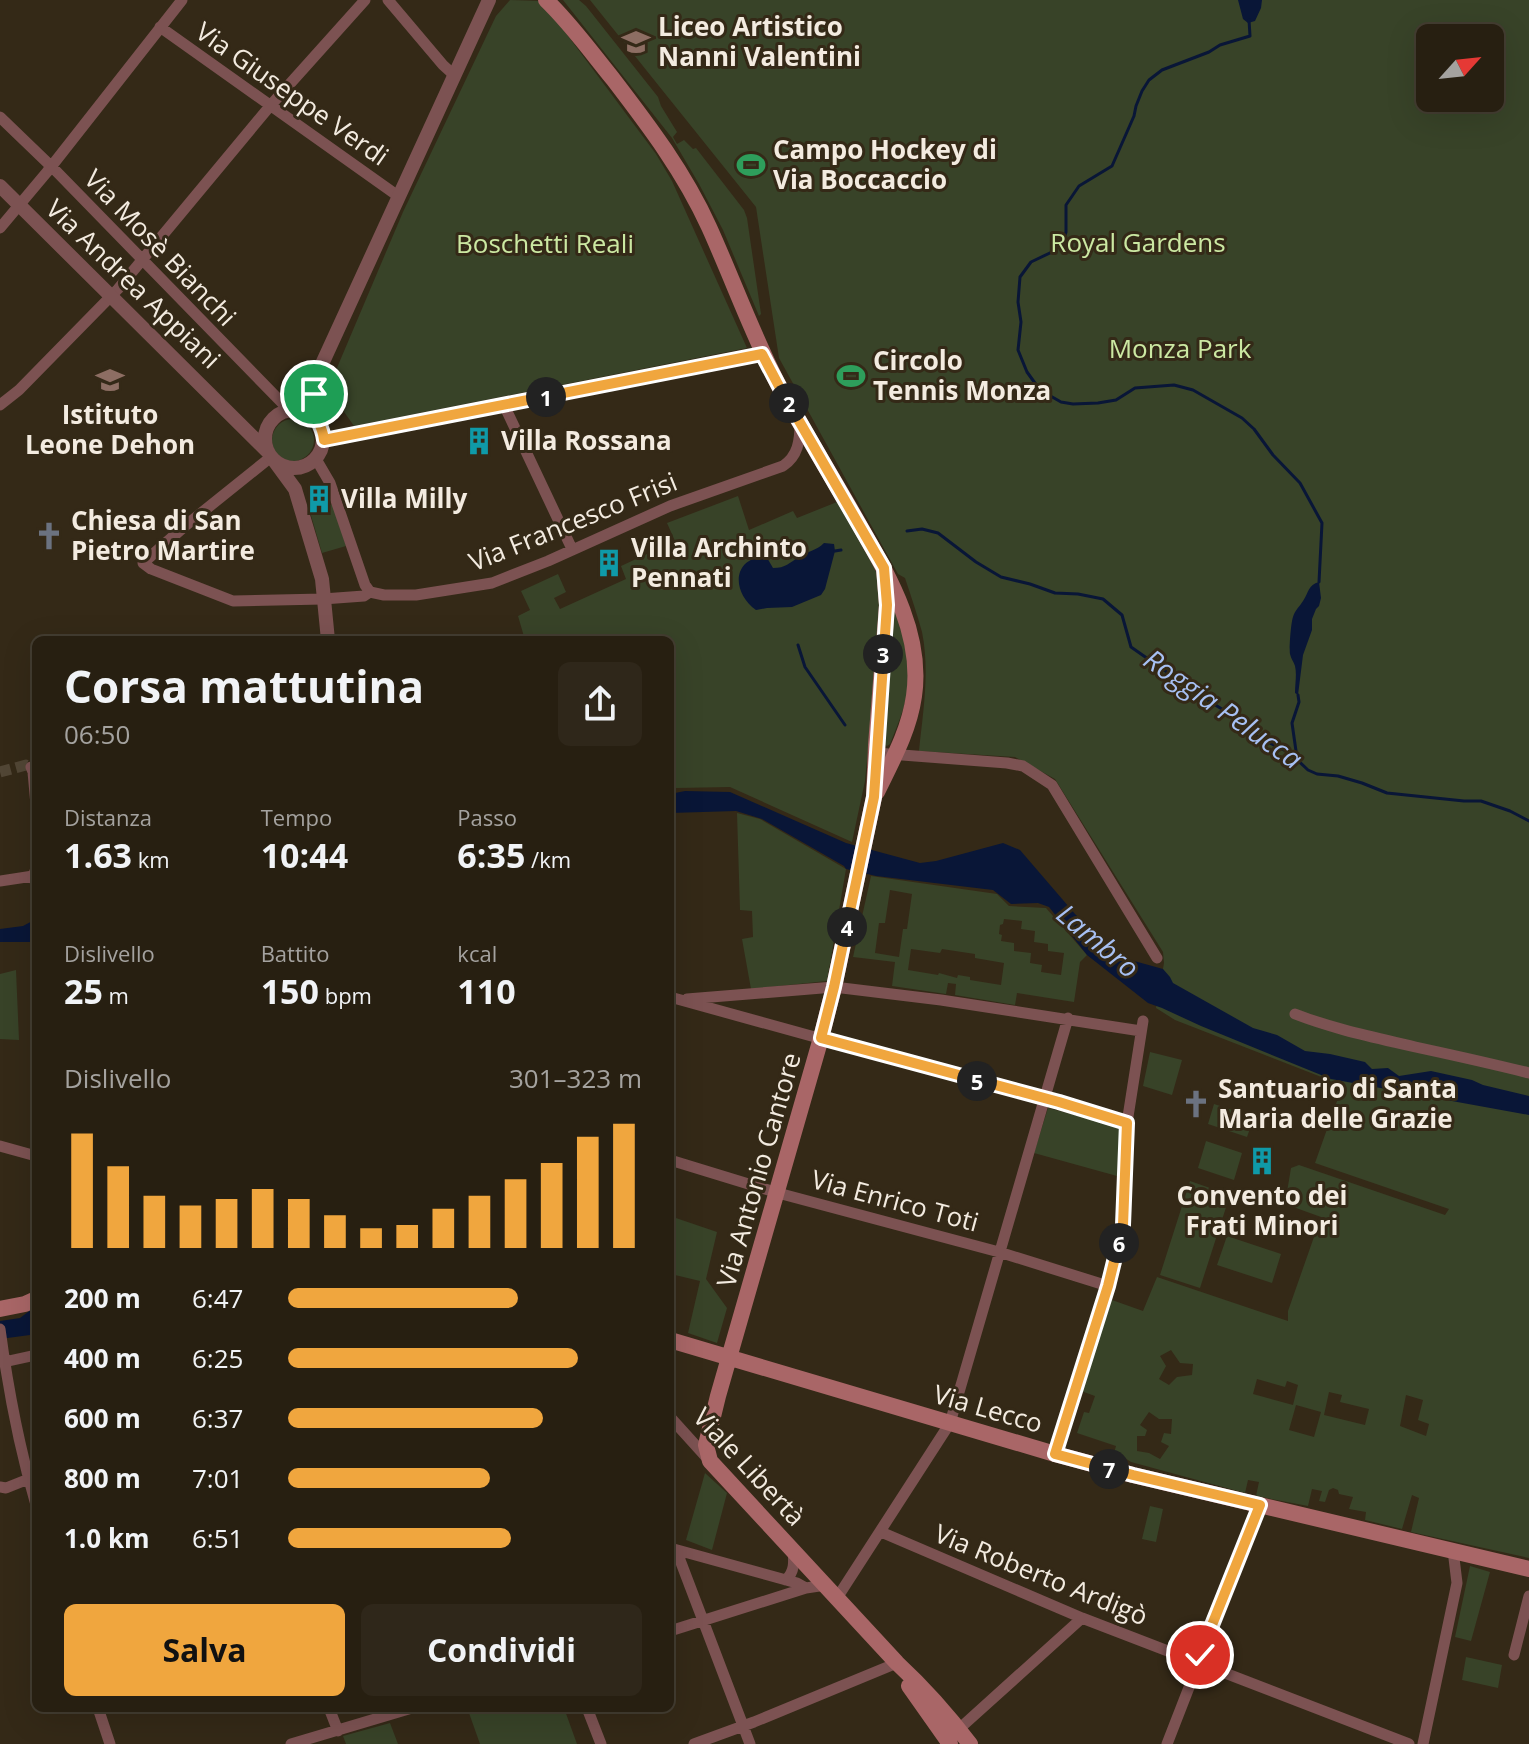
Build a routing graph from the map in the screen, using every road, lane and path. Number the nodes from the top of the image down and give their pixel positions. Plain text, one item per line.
1 (182, 0) edge
2 (365, 0) edge
3 (388, 0) edge
4 (546, 0) edge
5 (555, 0) edge
6 (489, 1) edge
7 (566, 19) junction
8 (160, 27) junction
9 (454, 75) junction
10 (270, 106) junction
11 (0, 117) edge
12 (51, 167) junction
13 (0, 186) edge
14 (398, 196) junction
15 (19, 206) junction
16 (0, 228) edge
17 (142, 261) junction
18 (111, 296) junction
19 (762, 354) junction
20 (322, 364) junction
21 (0, 405) edge
22 (504, 405) junction
23 (289, 410) junction
24 (233, 415) junction
25 (273, 419) junction
26 (316, 419) junction
27 (800, 423) junction
28 (324, 440) junction
29 (271, 456) junction
30 (312, 462) junction
31 (295, 489) junction
32 (572, 549) junction
33 (884, 568) junction
34 (370, 592) junction
35 (323, 599) junction
36 (328, 636) edge
37 (876, 753) junction
38 (896, 754) junction
39 (31, 767) dead end
40 (32, 770) edge
41 (874, 797) junction
42 (32, 877) edge
43 (0, 881) edge
44 (1157, 958) dead end
45 (834, 987) junction
46 (674, 998) edge
47 (1295, 1014) dead end
48 (1068, 1018) junction
49 (821, 1038) junction
50 (1529, 1073) edge
51 (1044, 1099) junction
52 (1127, 1123) junction
53 (0, 1146) edge
54 (32, 1155) edge
55 (674, 1161) edge
56 (778, 1193) junction
57 (999, 1252) junction
58 (1108, 1286) junction
59 (32, 1301) edge
60 (0, 1309) edge
61 (1, 1339) edge
62 (674, 1341) edge
63 (32, 1356) edge
64 (730, 1357) junction
65 (4, 1362) junction
66 (674, 1421) edge
67 (950, 1423) junction
68 (1055, 1454) junction
69 (710, 1461) junction
70 (32, 1478) edge
71 (0, 1487) edge
72 (1260, 1505) junction
73 (881, 1532) junction
74 (675, 1549) edge
75 (793, 1549) junction
76 (1460, 1552) junction
77 (1529, 1569) edge
78 (786, 1580) junction
79 (806, 1588) junction
80 (831, 1592) junction
81 (1529, 1596) edge
82 (1082, 1618) junction
83 (703, 1621) junction
84 (674, 1630) edge
85 (1514, 1655) dead end
86 (1198, 1661) junction
87 (897, 1663) junction
88 (99, 1712) edge
89 (331, 1712) edge
90 (399, 1712) edge
91 (589, 1712) edge
92 (743, 1726) junction
93 (338, 1731) junction
94 (955, 1737) edge
95 (110, 1744) edge
96 (291, 1744) edge
97 (601, 1744) edge
98 (694, 1744) edge
99 (750, 1744) edge
100 (970, 1744) edge
101 (977, 1744) edge
102 (1167, 1744) edge
103 (1409, 1744) edge
104 (1423, 1744) edge

1 - 8 street
2 - 10 street
3 - 9 street
4 - 7 main road
5 - 7 main road
6 - 9 street
7 - 19 main road
8 - 10 street, Via Giuseppe Verdi
8 - 12 street
9 - 14 street
10 - 14 street, Via Giuseppe Verdi
10 - 17 street
11 - 12 street, Via Mosè Bianchi
12 - 15 street
12 - 17 street, Via Mosè Bianchi
13 - 15 street, Via Andrea Appiani
14 - 20 street
15 - 16 street
15 - 18 street, Via Andrea Appiani
17 - 18 street
17 - 23 street, Via Mosè Bianchi
18 - 21 street
18 - 24 street, Via Andrea Appiani
19 - 22 street
19 - 27 main road
20 - 23 street
20 - 26 street
22 - 28 street
22 - 32 street
23 - 25 street
23 - 26 street
24 - 25 street
24 - 29 street, Via Andrea Appiani
25 - 29 street
26 - 28 street
27 - 32 street, Via Francesco Frisi
27 - 33 main road
28 - 30 street
29 - 30 street
29 - 31 street, Via Andrea Appiani
29 - 35 street, Via Francesco Frisi
30 - 31 street
30 - 34 street
31 - 35 street, Via Andrea Appiani
32 - 34 street, Via Francesco Frisi
33 - 37 main road
33 - 38 main road
34 - 35 street, Via Francesco Frisi
35 - 36 street, Via Andrea Appiani
37 - 38 street
37 - 41 main road
38 - 41 main road
38 - 44 street
39 - 40 street
41 - 45 main road, Via Antonio Cantore
42 - 43 street
45 - 46 street
45 - 48 street
45 - 49 main road, Via Antonio Cantore
46 - 49 street
47 - 50 street
48 - 51 street
48 - 52 street
49 - 51 street
49 - 56 main road, Via Antonio Cantore
51 - 52 street
51 - 57 street
52 - 58 street
53 - 54 street
55 - 56 street, Via Enrico Toti
56 - 57 street, Via Enrico Toti
56 - 64 main road, Via Antonio Cantore
57 - 58 street, Via Enrico Toti
57 - 67 street
58 - 68 street
59 - 60 main road
61 - 65 street
62 - 64 main road, Via Lecco
63 - 65 street
64 - 67 main road, Via Lecco
64 - 69 main road, Via Antonio Cantore
65 - 70 street
66 - 69 street, Viale Libertà
67 - 68 main road, Via Lecco
67 - 73 street
68 - 72 main road, Via Lecco
69 - 75 main road, Viale Libertà
70 - 71 street
72 - 76 main road, Via Lecco
72 - 86 street
73 - 80 street
73 - 82 street, Via Roberto Ardigò
74 - 78 street
74 - 83 street
75 - 78 street, Viale Libertà
75 - 80 main road, Viale Libertà
76 - 77 main road, Via Lecco
76 - 104 street
78 - 79 street
79 - 80 street
79 - 83 street
80 - 87 main road, Viale Libertà
81 - 85 street
82 - 86 street, Via Roberto Ardigò
82 - 94 street
83 - 84 street
83 - 92 street
86 - 102 street
86 - 103 street, Via Roberto Ardigò
87 - 92 street
87 - 94 main road, Viale Libertà
88 - 95 street
89 - 93 street
90 - 93 street
91 - 97 street
92 - 98 street
92 - 99 street
93 - 96 street
94 - 100 main road, Viale Libertà
94 - 101 street, Viale Libertà

